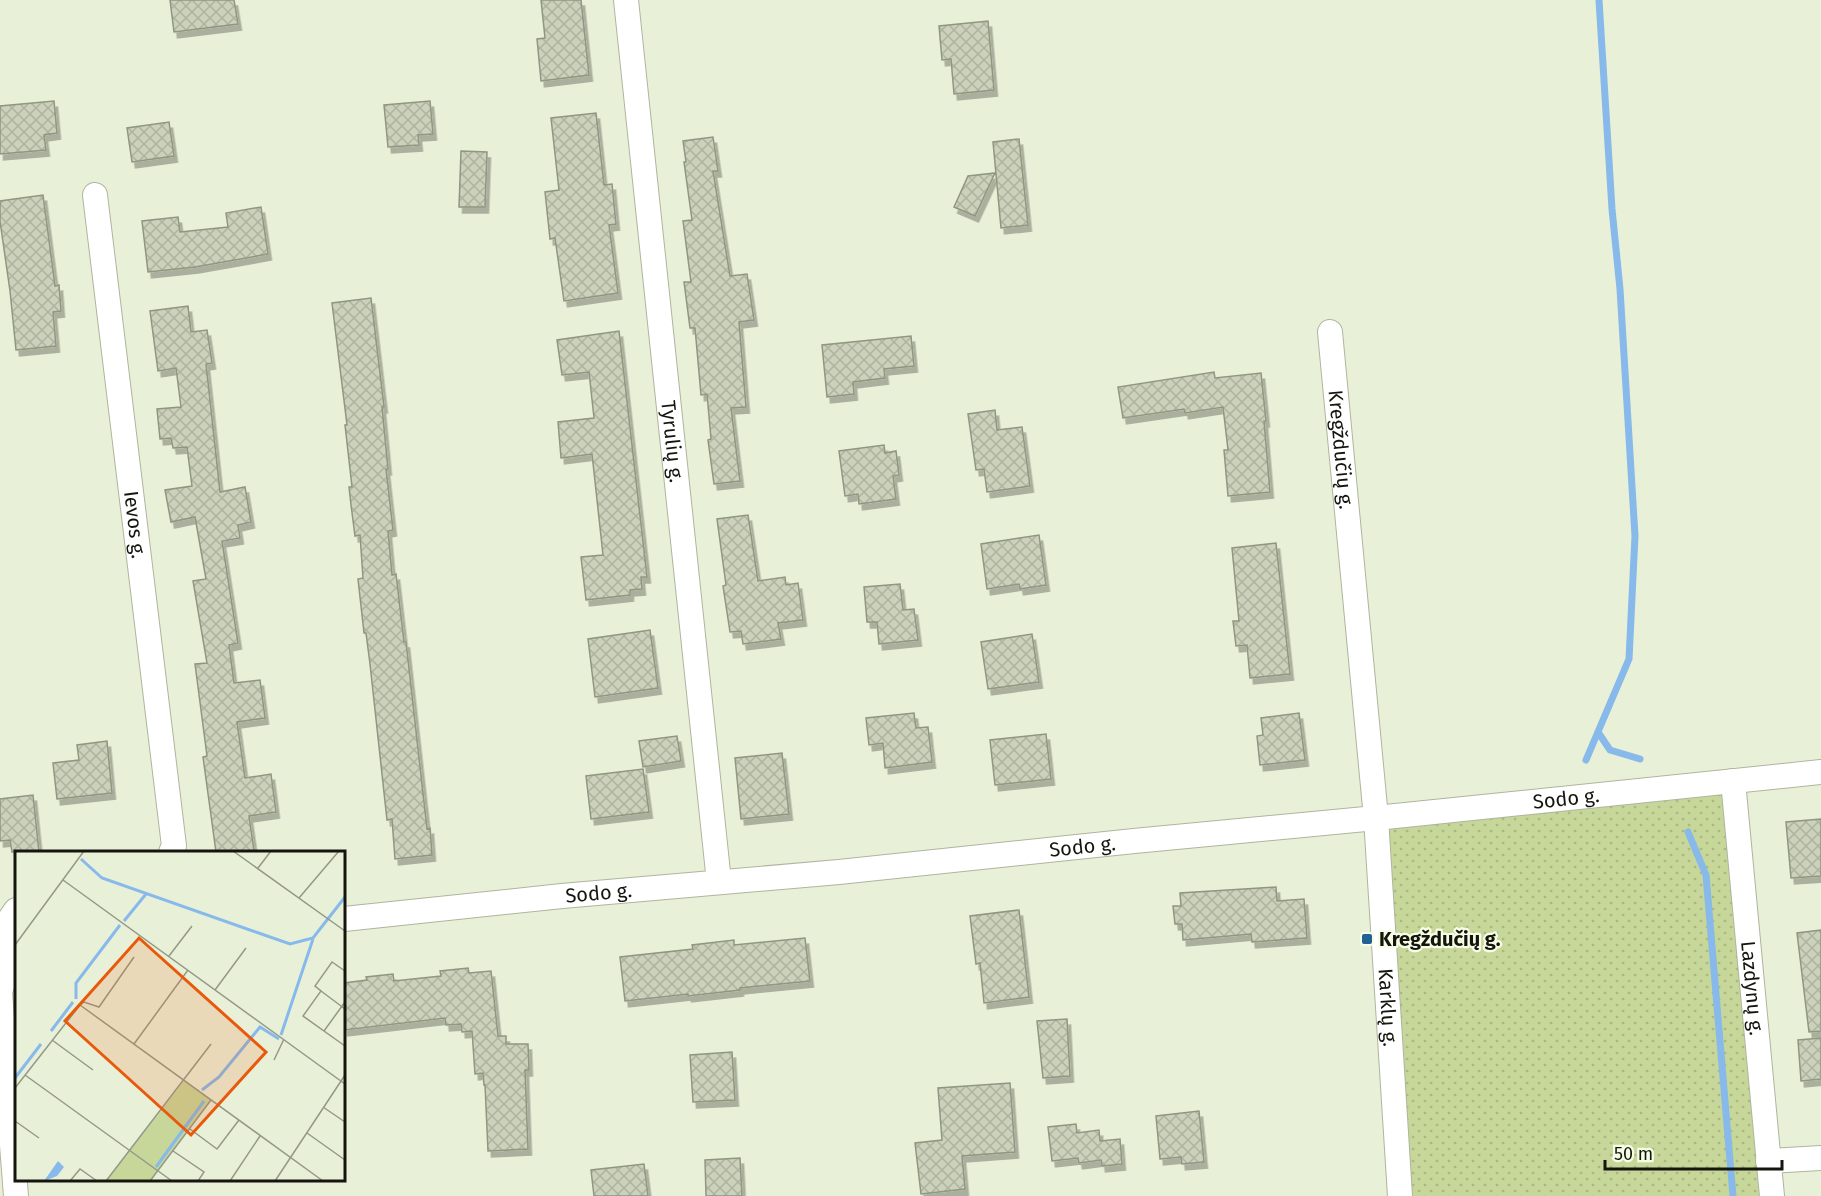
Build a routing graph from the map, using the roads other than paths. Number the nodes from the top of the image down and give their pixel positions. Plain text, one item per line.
1 (626, 0) edge
2 (95, 195) dead end
3 (1330, 332) dead end
4 (1821, 772) edge
5 (1732, 781) junction
6 (1376, 818) junction
7 (172, 851) edge
8 (719, 882) junction
9 (15, 911) edge
10 (345, 919) edge
11 (14, 957) edge
12 (1821, 1158) edge
13 (1768, 1161) junction
14 (16, 1196) edge
15 (1400, 1196) edge
16 (1772, 1196) edge

1 - 8 street, Tyrulių g.
2 - 7 street, Ievos g.
3 - 6 street, Kregždučių g.
4 - 5 street, Sodo g.
5 - 6 street, Sodo g.
5 - 13 street, Lazdynų g.
6 - 8 street, Sodo g.
6 - 15 street, Karklų g.
8 - 10 street, Sodo g.
9 - 11 street
11 - 14 street
12 - 13 street
13 - 16 street, Lazdynų g.

